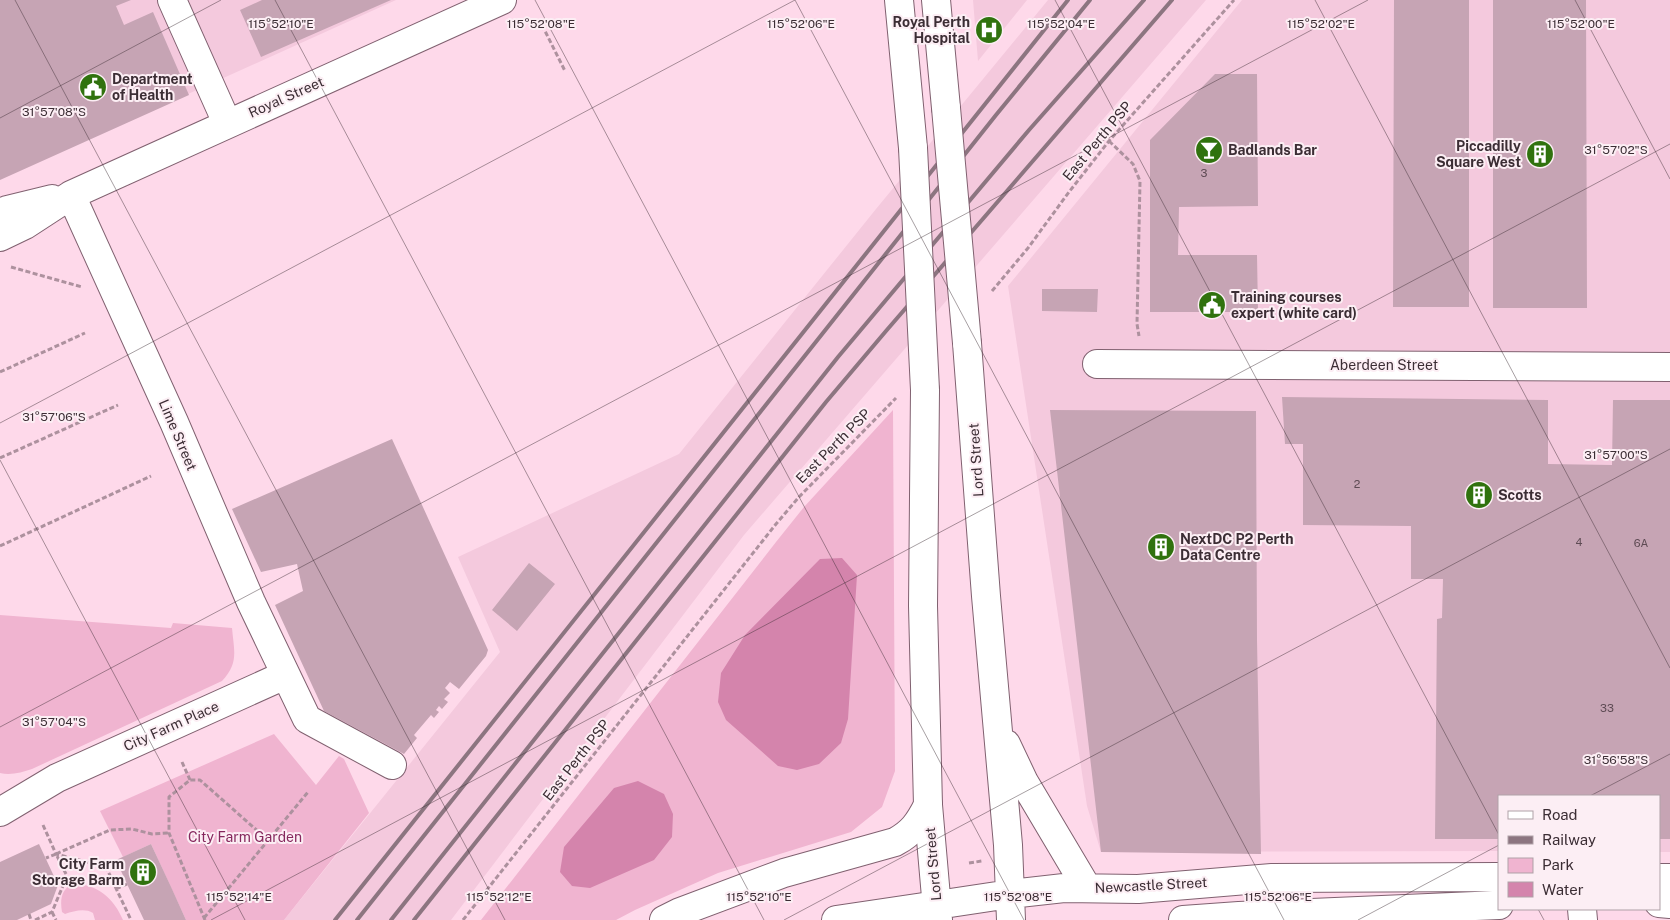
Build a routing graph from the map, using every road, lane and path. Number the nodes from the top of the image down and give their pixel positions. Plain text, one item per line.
1 (172, 0) edge
2 (502, 0) edge
3 (899, 0) edge
4 (936, 0) edge
5 (1234, 0) edge
6 (542, 26) dead end
7 (565, 71) dead end
8 (227, 123) junction
9 (1109, 141) junction
10 (71, 195) junction
11 (0, 214) edge
12 (0, 237) edge
13 (11, 267) dead end
14 (90, 289) dead end
15 (990, 293) dead end
16 (85, 333) dead end
17 (1098, 364) dead end
18 (1144, 364) junction
19 (1670, 367) edge
20 (0, 372) edge
21 (898, 397) dead end
22 (118, 404) dead end
23 (0, 458) edge
24 (151, 476) dead end
25 (0, 546) edge
26 (285, 675) junction
27 (998, 724) junction
28 (182, 762) dead end
29 (392, 765) dead end
30 (57, 778) junction
31 (190, 780) junction
32 (0, 789) edge
33 (308, 792) dead end
34 (928, 805) junction
35 (0, 812) edge
36 (43, 825) dead end
37 (169, 833) junction
38 (269, 841) junction
39 (56, 854) junction
40 (46, 858) dead end
41 (985, 861) dead end
42 (969, 863) dead end
43 (1498, 877) edge
44 (127, 884) dead end
45 (116, 888) junction
46 (1087, 888) junction
47 (1498, 905) edge
48 (1011, 907) edge
49 (52, 912) junction
50 (937, 912) edge
51 (29, 914) dead end
52 (204, 919) edge
53 (31, 920) edge
54 (35, 920) edge
55 (56, 920) edge
56 (131, 920) edge
57 (463, 920) edge
58 (664, 920) edge
59 (836, 920) edge
60 (976, 920) edge
61 (1184, 920) edge

1 - 8 main road
2 - 8 main road, Royal Street
3 - 34 main road, Lord Street, bridge
4 - 27 main road, Lord Street, bridge
5 - 9 path, East Perth PSP
6 - 7 path
8 - 10 main road, Royal Street
9 - 15 path, East Perth PSP
9 - 18 path
10 - 11 main road, Royal Street
10 - 12 main road, Royal Street
10 - 26 main road, Lime Street
13 - 14 path
16 - 20 path
17 - 18 main road, Aberdeen Street
18 - 19 main road, Aberdeen Street
21 - 57 path, East Perth PSP
22 - 23 path
24 - 25 path
26 - 29 main road, Lime Street
26 - 30 main road, City Farm Place
27 - 46 main road
27 - 48 main road, Lord Street
28 - 31 path
30 - 32 main road, City Farm Place
30 - 35 main road, City Farm Place
31 - 37 path
31 - 38 path
33 - 38 path
34 - 50 main road, Lord Street
34 - 58 main road
36 - 39 path
37 - 39 path
37 - 52 path
38 - 52 path
39 - 40 path
39 - 45 path
39 - 49 path
41 - 42 path
43 - 46 main road, Newcastle Street
44 - 45 path
45 - 56 path
46 - 48 main road, Newcastle Street
47 - 61 main road
48 - 50 main road, Newcastle Street
49 - 54 path
49 - 55 path
50 - 59 main road, Newcastle Street
50 - 60 main road
51 - 53 path

